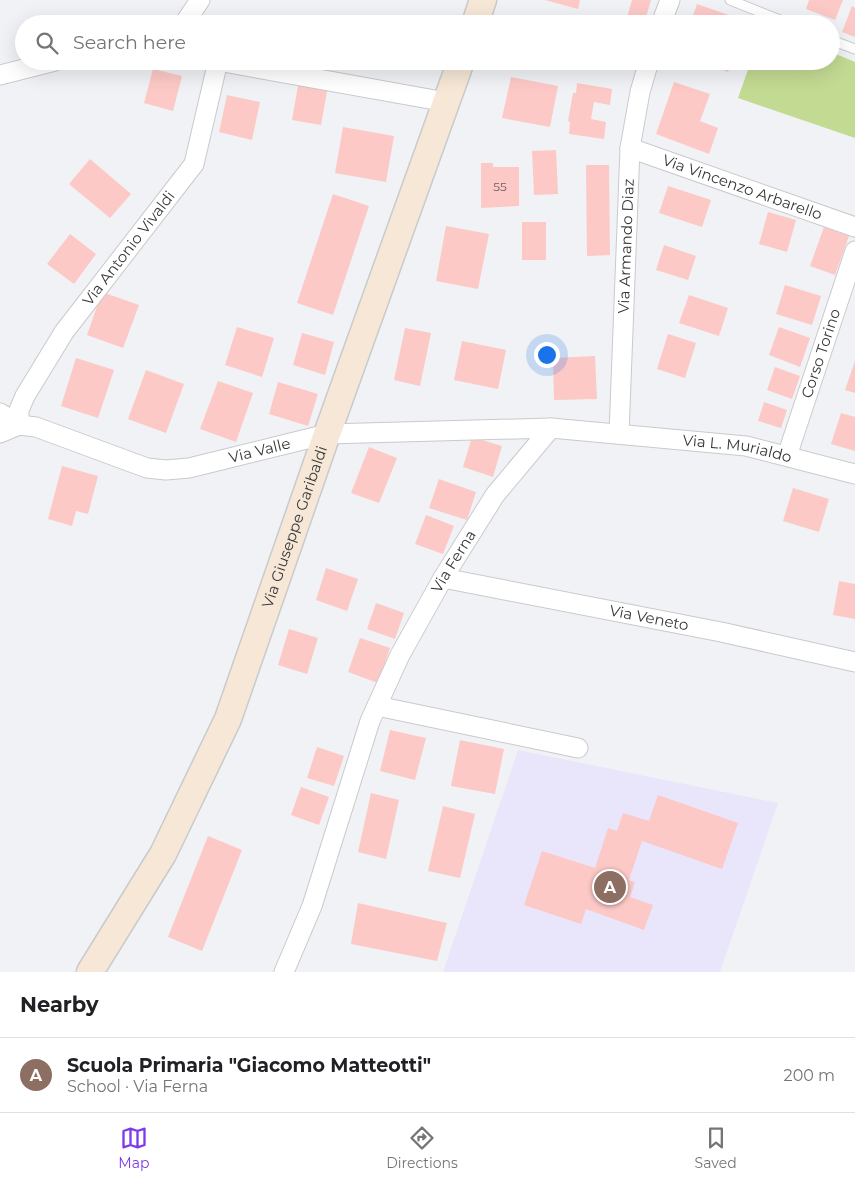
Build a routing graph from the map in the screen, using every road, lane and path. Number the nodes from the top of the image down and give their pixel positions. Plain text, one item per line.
1 (200, 0) edge
2 (483, 0) edge
3 (670, 0) edge
4 (730, 0) edge
5 (190, 15) edge
6 (478, 15) edge
7 (664, 15) edge
8 (768, 15) edge
9 (840, 43) edge
10 (855, 49) edge
11 (20, 70) edge
12 (216, 70) edge
13 (268, 70) edge
14 (458, 70) edge
15 (646, 70) edge
16 (0, 75) edge
17 (446, 102) junction
18 (630, 148) junction
19 (855, 227) edge
20 (855, 251) edge
21 (0, 413) edge
22 (19, 425) junction
23 (551, 428) junction
24 (0, 433) edge
25 (327, 434) junction
26 (619, 434) junction
27 (786, 456) junction
28 (855, 474) edge
29 (443, 578) junction
30 (855, 662) edge
31 (376, 706) junction
32 (578, 748) dead end
33 (90, 972) edge
34 (284, 972) edge

1 - 5 street
2 - 6 street
3 - 7 street
4 - 8 lane
9 - 10 lane
11 - 16 street
12 - 22 street, Via Antonio Vivaldi
13 - 17 street
14 - 17 street, Via Giuseppe Garibaldi
15 - 18 street, Via Armando Diaz
17 - 25 street, Via Giuseppe Garibaldi
18 - 19 street, Via Vincenzo Arbarello
18 - 26 street, Via Armando Diaz
20 - 27 street, Corso Torino
21 - 22 street
22 - 24 street
22 - 25 street, Via Valle
23 - 25 street, Via Valle
23 - 26 street, Via Valle
23 - 29 street, Via Ferna
25 - 33 street, Via Giuseppe Garibaldi
26 - 27 street, Via L. Murialdo
27 - 28 street, Via L. Murialdo
29 - 30 street, Via Veneto
29 - 31 street, Via Ferna
31 - 32 street
31 - 34 street, Via Ferna

